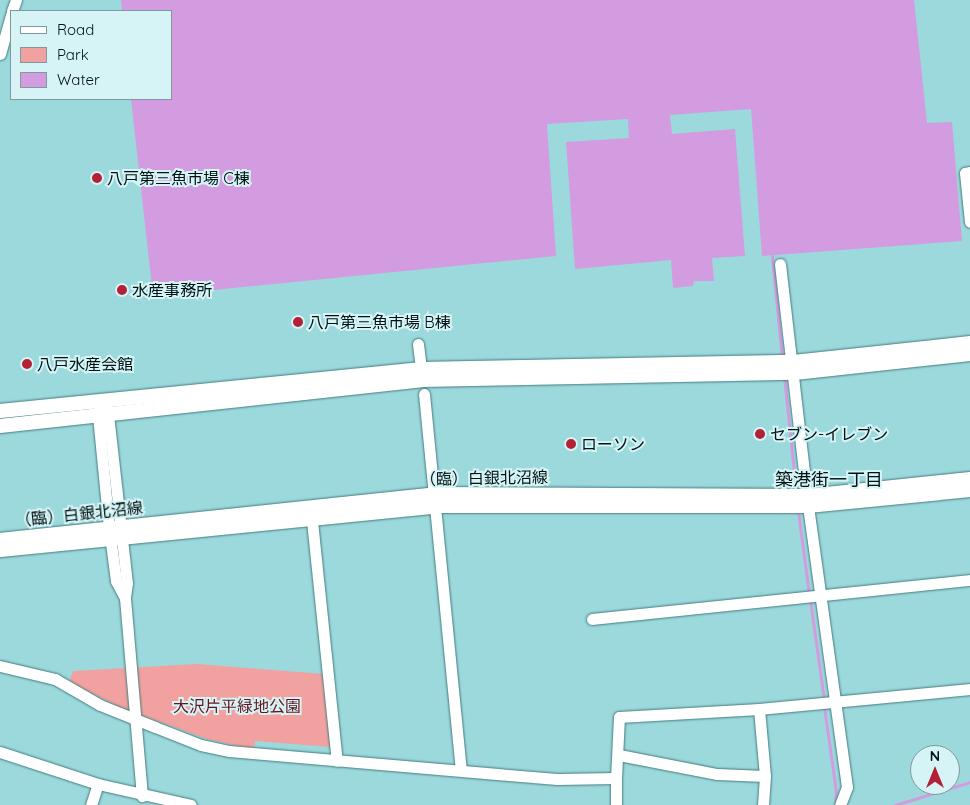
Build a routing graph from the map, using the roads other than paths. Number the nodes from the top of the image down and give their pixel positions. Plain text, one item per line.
1 (10, 19) edge
2 (0, 54) edge
3 (970, 172) edge
4 (970, 222) edge
5 (780, 264) dead end
6 (970, 343) edge
7 (418, 344) dead end
8 (970, 354) edge
9 (420, 361) dead end
10 (794, 367) junction
11 (424, 394) dead end
12 (100, 401) junction
13 (0, 411) edge
14 (103, 415) junction
15 (0, 426) edge
16 (970, 479) edge
17 (970, 490) edge
18 (436, 500) junction
19 (808, 501) junction
20 (311, 512) junction
21 (115, 533) junction
22 (0, 540) edge
23 (0, 550) edge
24 (970, 580) edge
25 (820, 595) junction
26 (592, 619) dead end
27 (0, 666) edge
28 (970, 689) edge
29 (834, 702) junction
30 (759, 710) junction
31 (133, 717) junction
32 (0, 752) edge
33 (619, 755) junction
34 (337, 761) junction
35 (462, 768) junction
36 (765, 776) junction
37 (616, 778) junction
38 (98, 784) junction
39 (142, 796) junction
40 (91, 805) edge
41 (192, 805) edge
42 (616, 805) edge
43 (764, 805) edge
44 (840, 805) edge

1 - 2 street
3 - 4 street
5 - 10 street
6 - 10 street
7 - 9 street
8 - 10 street
10 - 12 street
10 - 14 street
10 - 19 street
11 - 18 street
12 - 13 street
12 - 14 street
14 - 15 street
14 - 21 street
16 - 19 street, （臨）白銀北沼線
17 - 19 street, （臨）白銀北沼線
18 - 19 street, （臨）白銀北沼線
18 - 20 street, （臨）白銀北沼線
18 - 35 street
19 - 25 street
20 - 21 street, （臨）白銀北沼線
20 - 34 street
21 - 22 street, （臨）白銀北沼線
21 - 23 street, （臨）白銀北沼線
21 - 31 street
24 - 25 street
25 - 26 street
25 - 29 street
27 - 31 street
28 - 29 street
29 - 30 street
29 - 44 street
30 - 33 street
30 - 36 street
31 - 34 street
31 - 39 street
32 - 38 street
33 - 36 street
33 - 37 street
34 - 35 street
35 - 37 street
36 - 43 street
37 - 42 street
38 - 39 street
38 - 40 street
39 - 41 street

